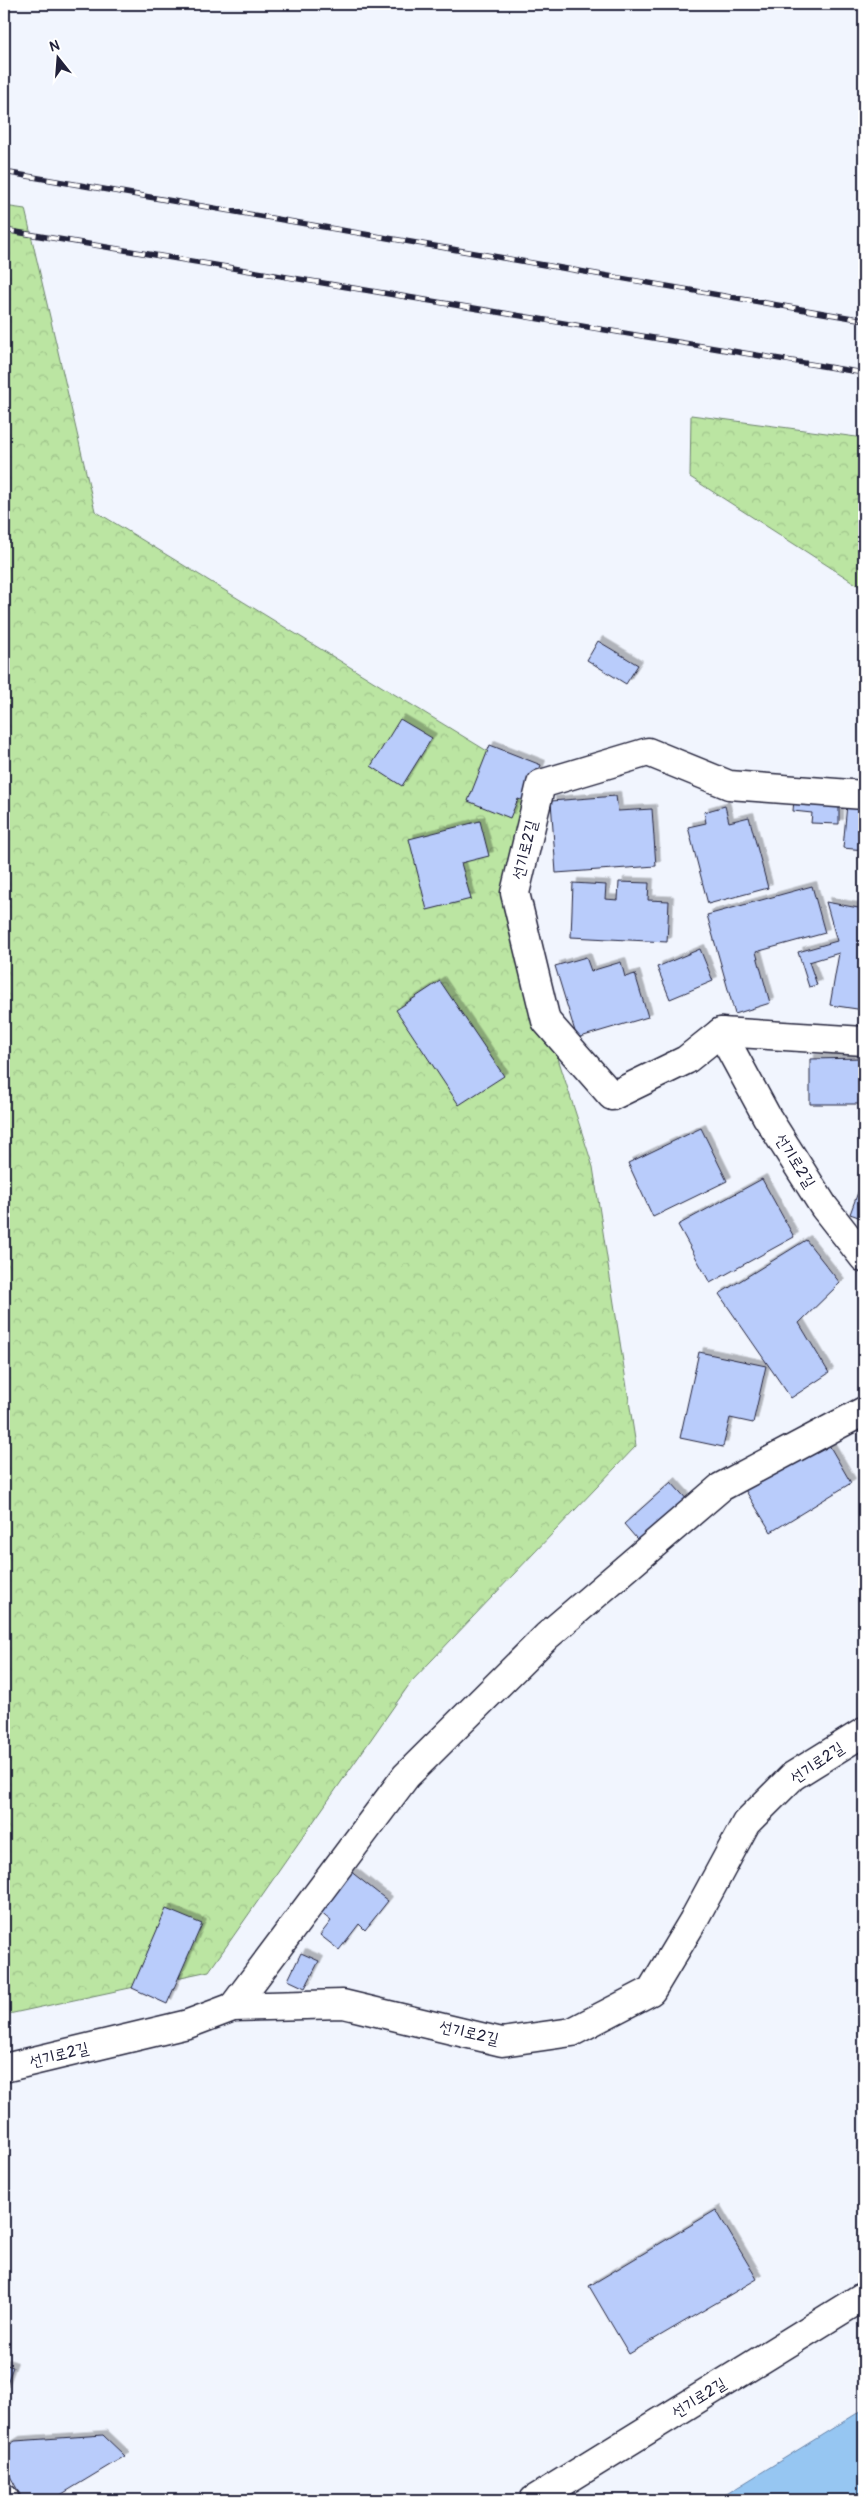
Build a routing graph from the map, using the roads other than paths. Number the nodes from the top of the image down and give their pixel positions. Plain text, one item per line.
1 (864, 795) edge
2 (721, 1032) junction
3 (864, 1041) edge
4 (864, 1258) edge
5 (864, 1411) edge
6 (864, 1732) edge
7 (233, 2007) junction
8 (4, 2068) edge
9 (864, 2296) edge
10 (534, 2500) edge

1 - 2 street, 선기로2길
2 - 3 street
2 - 4 street, 선기로2길
5 - 7 street
6 - 7 street, 선기로2길
7 - 8 street, 선기로2길
9 - 10 street, 선기로2길

